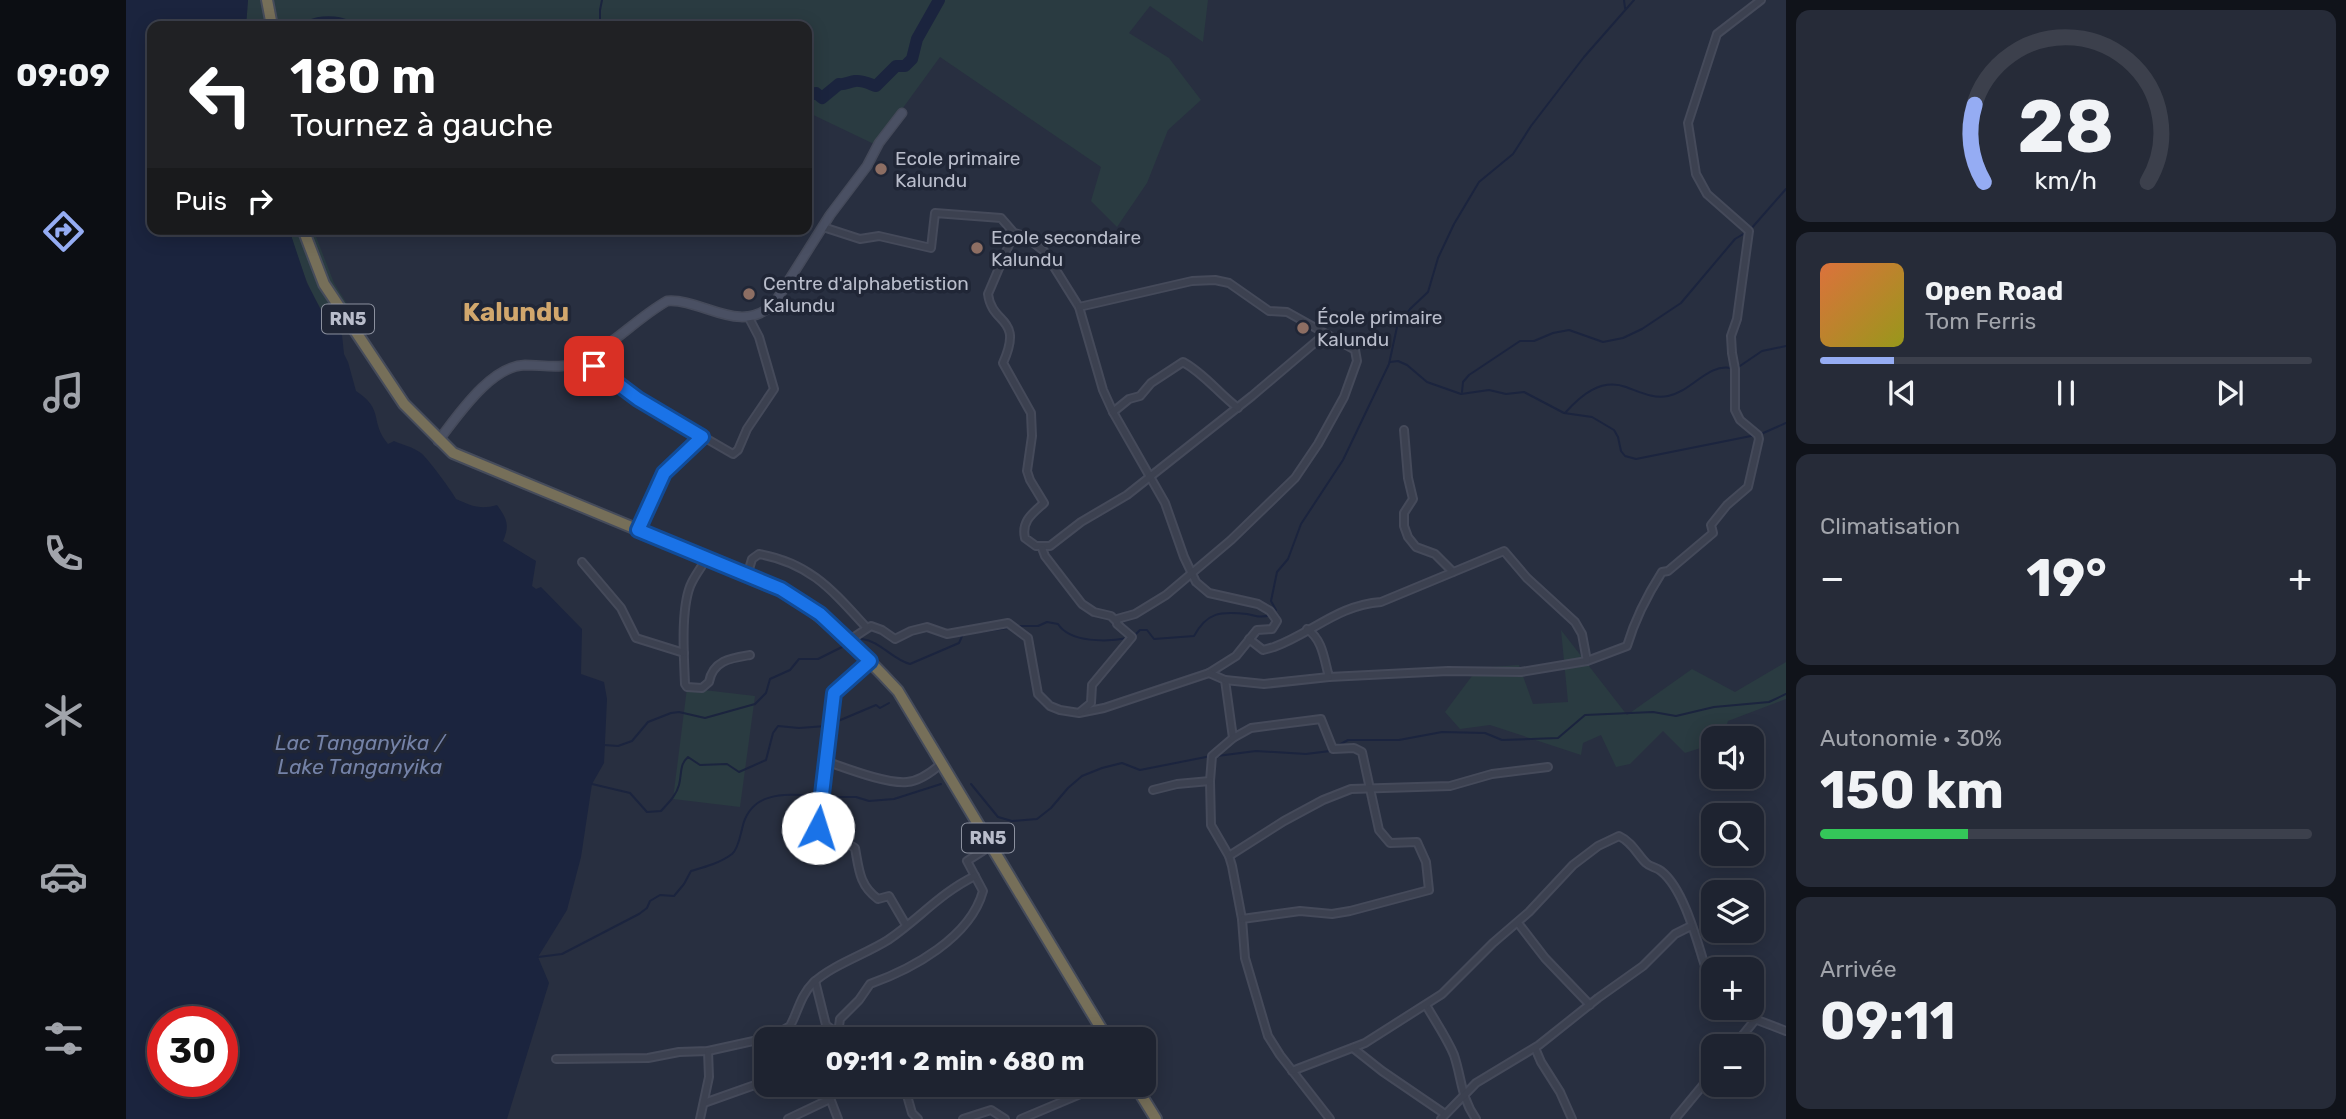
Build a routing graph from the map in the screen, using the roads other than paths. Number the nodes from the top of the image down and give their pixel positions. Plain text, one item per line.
1 (267, 0) edge
2 (1760, 0) edge
3 (271, 21) edge
4 (902, 113) dead end
5 (823, 227) junction
6 (1014, 233) junction
7 (305, 235) edge
8 (1079, 307) junction
9 (748, 316) junction
10 (1325, 334) junction
11 (585, 359) junction
12 (1238, 408) junction
13 (1113, 412) junction
14 (1404, 430) dead end
15 (702, 437) junction
16 (438, 441) junction
17 (1150, 476) junction
18 (638, 530) junction
19 (1042, 548) junction
20 (706, 558) junction
21 (582, 562) dead end
22 (1453, 572) junction
23 (1191, 574) junction
24 (747, 576) junction
25 (1116, 621) junction
26 (866, 627) junction
27 (1307, 629) junction
28 (1249, 639) junction
29 (848, 641) junction
30 (684, 653) junction
31 (751, 655) dead end
32 (870, 661) junction
33 (1587, 662) junction
34 (1209, 673) junction
35 (1329, 677) junction
36 (1224, 680) junction
37 (1079, 713) junction
38 (1233, 738) junction
39 (825, 761) junction
40 (943, 763) junction
41 (1548, 767) dead end
42 (1210, 781) junction
43 (1369, 787) junction
44 (1153, 790) dead end
45 (992, 845) junction
46 (1230, 856) junction
47 (975, 876) junction
48 (1242, 919) junction
49 (1518, 923) junction
50 (906, 925) junction
51 (1691, 926) junction
52 (1702, 957) edge
53 (815, 981) junction
54 (1426, 1005) junction
55 (1590, 1005) junction
56 (1755, 1020) joint
57 (828, 1027) edge
58 (837, 1027) edge
59 (1100, 1027) edge
60 (1786, 1031) edge
61 (1744, 1034) edge
62 (1353, 1048) junction
63 (1535, 1048) junction
64 (708, 1051) junction
65 (556, 1059) dead end
66 (1292, 1071) junction
67 (754, 1085) edge
68 (1701, 1088) edge
69 (1462, 1095) junction
70 (908, 1097) edge
71 (1077, 1097) edge
72 (1142, 1097) edge
73 (830, 1099) joint
74 (704, 1103) junction
75 (1443, 1117) edge
76 (700, 1119) edge
77 (788, 1119) edge
78 (838, 1119) edge
79 (918, 1119) edge
80 (963, 1119) edge
81 (1005, 1119) edge
82 (1021, 1119) edge
83 (1156, 1119) edge
84 (1330, 1119) edge
85 (1476, 1119) edge
86 (1572, 1119) edge
87 (1675, 1119) edge

1 - 3 highway
2 - 33 street
4 - 5 street
5 - 6 street
5 - 9 street
6 - 8 street
6 - 19 street
7 - 16 highway, RN5
8 - 10 street
8 - 13 street
9 - 11 street
9 - 15 street
10 - 12 street
10 - 23 street
11 - 15 street
11 - 16 street
12 - 13 street
12 - 17 street
13 - 17 street
14 - 22 street
15 - 18 street
16 - 18 highway, RN5
17 - 19 street
17 - 23 street
18 - 20 highway, RN5
19 - 25 street
20 - 24 highway, RN5
20 - 30 street
21 - 30 street
22 - 27 street
22 - 33 street
23 - 25 street
23 - 28 street
24 - 26 street
24 - 29 highway, RN5
25 - 37 street
26 - 29 street
26 - 37 street
27 - 28 street
27 - 35 street
28 - 34 street
29 - 32 highway, RN5
30 - 31 street
32 - 39 street
32 - 40 highway, RN5
33 - 35 street
34 - 36 street
34 - 37 street
35 - 36 street
36 - 38 street
38 - 42 street
38 - 43 street
39 - 40 street
39 - 50 street
40 - 45 highway, RN5
41 - 43 street
42 - 44 street
42 - 46 street
43 - 46 street
43 - 48 street
45 - 47 street
45 - 59 highway, RN5
46 - 48 street
47 - 50 street
47 - 58 street
48 - 66 street
49 - 51 street
49 - 54 street
49 - 55 street
50 - 53 street
51 - 52 street
51 - 55 street
53 - 57 street
53 - 64 street
54 - 62 street
54 - 69 street
55 - 63 street
56 - 60 street
56 - 61 street
62 - 66 street
62 - 75 street
63 - 69 street
63 - 86 street
64 - 65 street
64 - 74 street
66 - 84 street
67 - 74 street
68 - 87 street
69 - 75 street
69 - 85 street
70 - 79 street
71 - 82 street
72 - 83 highway
73 - 77 street
73 - 78 street
74 - 76 street
80 - 81 street

